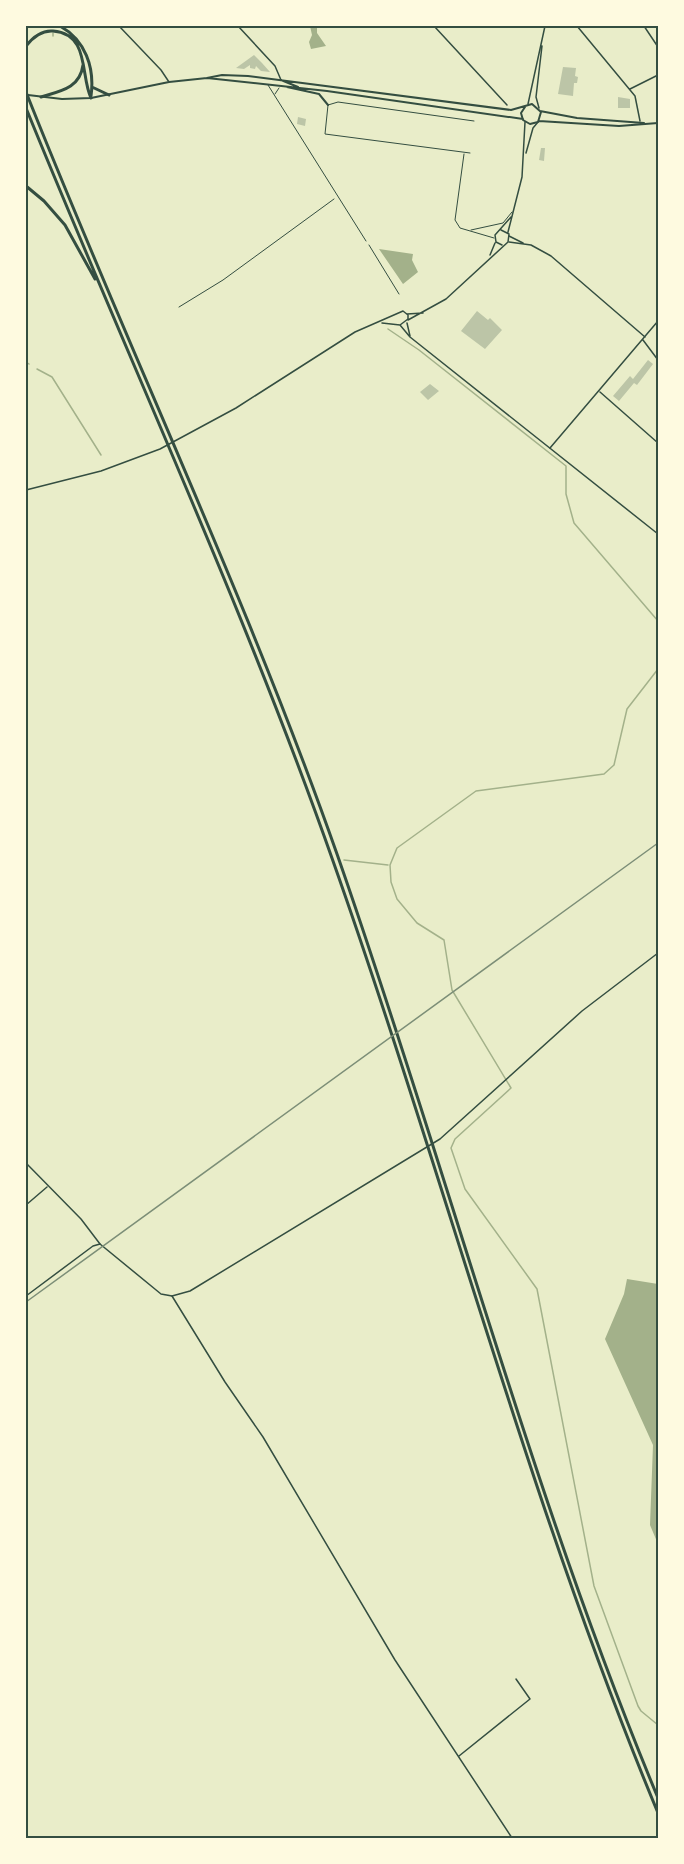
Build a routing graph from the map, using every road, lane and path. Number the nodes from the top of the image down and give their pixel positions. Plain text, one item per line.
1 (60, 26) edge
2 (119, 26) edge
3 (238, 26) edge
4 (434, 26) edge
5 (545, 26) edge
6 (577, 26) edge
7 (644, 26) edge
8 (543, 34) junction
9 (26, 46) edge
10 (658, 47) edge
11 (83, 60) junction
12 (658, 75) edge
13 (207, 78) junction
14 (282, 80) junction
15 (169, 82) junction
16 (267, 84) junction
17 (283, 86) junction
18 (26, 87) edge
19 (92, 87) junction
20 (298, 87) junction
21 (629, 89) junction
22 (26, 93) edge
23 (109, 95) junction
24 (274, 96) junction
25 (41, 97) junction
26 (91, 98) junction
27 (28, 99) junction
28 (328, 105) junction
29 (507, 105) dead end
30 (526, 106) junction
31 (26, 108) edge
32 (539, 109) junction
33 (524, 120) junction
34 (474, 121) dead end
35 (538, 122) junction
36 (640, 122) junction
37 (658, 123) edge
38 (648, 124) junction
39 (464, 152) junction
40 (470, 153) dead end
41 (525, 154) junction
42 (26, 186) edge
43 (338, 196) junction
44 (515, 209) junction
45 (513, 214) junction
46 (470, 230) junction
47 (501, 230) junction
48 (509, 234) junction
49 (495, 240) junction
50 (366, 241) joint
51 (508, 242) junction
52 (524, 244) junction
53 (502, 245) junction
54 (488, 259) junction
55 (99, 284) junction
56 (399, 294) dead end
57 (179, 307) dead end
58 (427, 312) junction
59 (407, 314) junction
60 (395, 315) junction
61 (407, 321) junction
62 (658, 321) edge
63 (378, 323) junction
64 (398, 324) junction
65 (410, 337) junction
66 (644, 339) junction
67 (658, 360) edge
68 (599, 391) junction
69 (658, 443) edge
70 (550, 448) junction
71 (26, 490) edge
72 (658, 534) edge
73 (658, 953) edge
74 (26, 1163) edge
75 (48, 1186) junction
76 (26, 1205) edge
77 (100, 1244) junction
78 (26, 1296) edge
79 (172, 1296) junction
80 (516, 1679) dead end
81 (458, 1756) junction
82 (658, 1798) edge
83 (658, 1813) edge
84 (512, 1839) edge

1 - 19 highway
2 - 15 street
3 - 14 street
4 - 29 street
5 - 8 street
6 - 21 street
7 - 10 street
8 - 30 street
8 - 32 street
9 - 11 highway
11 - 25 highway
11 - 26 highway
12 - 21 street
13 - 14 main road
13 - 15 main road
13 - 16 main road
14 - 20 main road
14 - 30 main road
15 - 23 main road
16 - 17 main road
16 - 24 lane
17 - 20 main road
17 - 24 lane
17 - 28 main road
18 - 27 highway
19 - 23 highway
19 - 26 highway
20 - 33 main road
21 - 36 street
22 - 25 main road
22 - 27 highway
23 - 26 main road
24 - 43 lane
25 - 26 main road
27 - 82 highway
28 - 34 lane
28 - 39 lane
30 - 32 main road
30 - 33 main road
31 - 55 highway
32 - 35 main road
32 - 36 main road
33 - 35 main road
33 - 41 street
35 - 38 main road
35 - 41 street
36 - 38 main road
37 - 38 main road
39 - 40 lane
39 - 46 lane
41 - 44 street
42 - 55 highway
43 - 50 lane
43 - 57 path
44 - 45 street
44 - 46 lane
45 - 47 street
45 - 48 street
46 - 49 lane
47 - 48 street
47 - 49 street
48 - 51 street
48 - 52 street
49 - 53 street
49 - 54 street
50 - 56 path
51 - 52 street
51 - 53 street
52 - 66 street
53 - 54 street
54 - 58 street
55 - 83 highway
58 - 59 street
58 - 61 street
59 - 60 street
59 - 61 street
60 - 63 street
60 - 64 street
61 - 64 street
61 - 65 street
62 - 66 street
63 - 64 street
63 - 71 street
64 - 65 street
65 - 70 street
66 - 67 street
66 - 68 street
68 - 69 street
68 - 70 street
70 - 72 street
73 - 79 street
74 - 75 street
75 - 76 street
75 - 77 street
77 - 78 street
77 - 79 street
79 - 81 street
80 - 81 street
81 - 84 street

